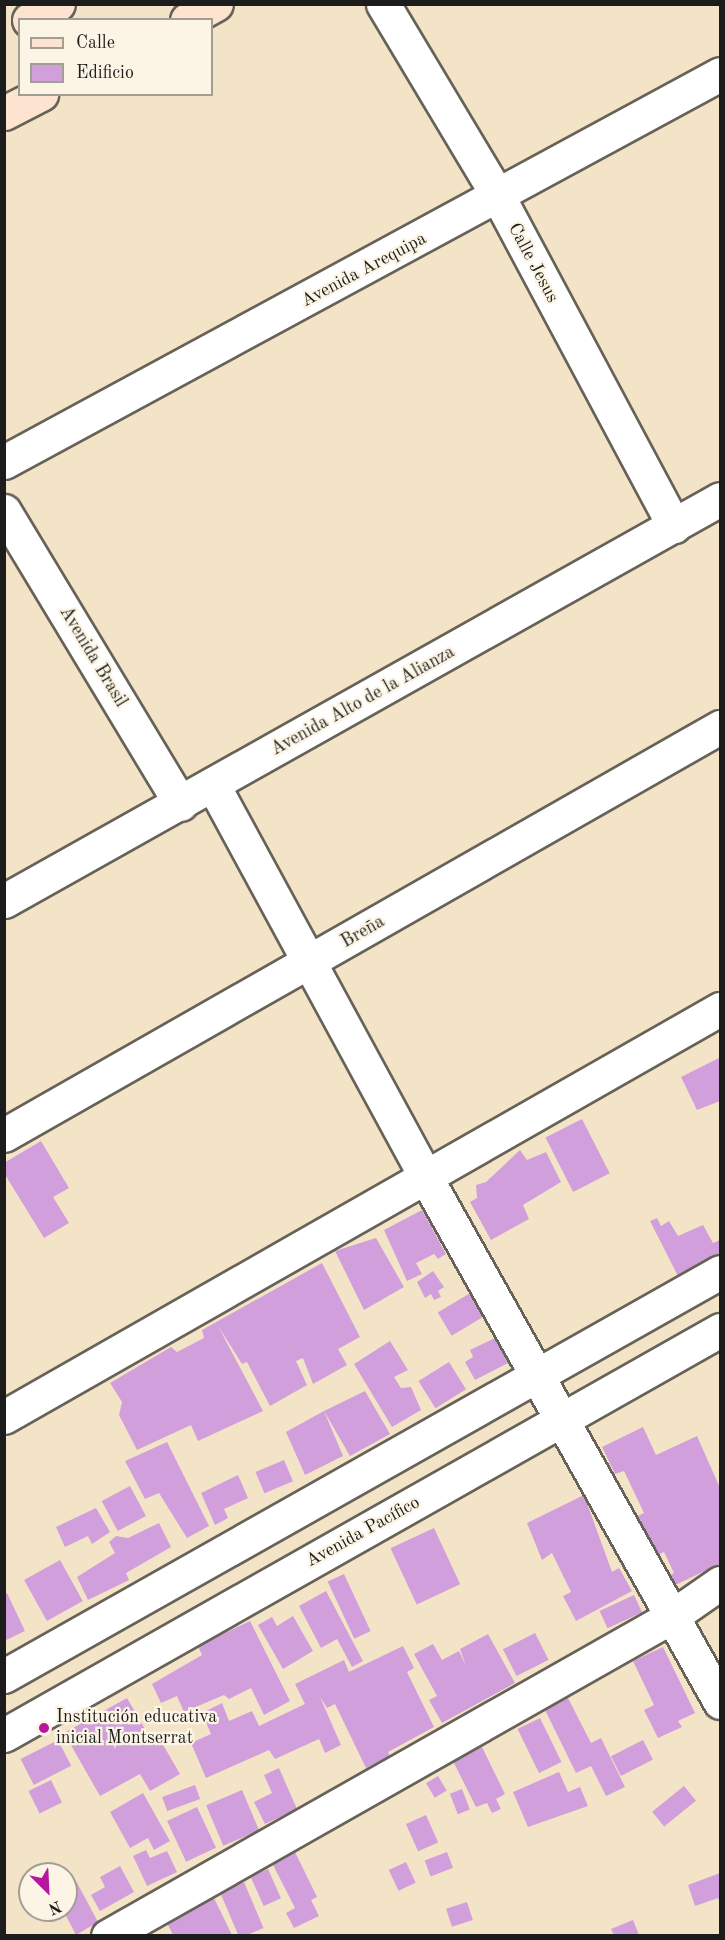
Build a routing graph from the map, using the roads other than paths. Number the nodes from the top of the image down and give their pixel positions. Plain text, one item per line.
1 (58, 4) edge
2 (216, 4) edge
3 (383, 4) edge
4 (33, 18) edge
5 (191, 18) edge
6 (18, 26) edge
7 (4, 33) edge
8 (720, 75) edge
9 (37, 96) edge
10 (4, 113) edge
11 (499, 198) junction
12 (4, 462) edge
13 (719, 503) edge
14 (4, 511) edge
15 (674, 526) junction
16 (720, 727) edge
17 (213, 786) junction
18 (181, 804) junction
19 (4, 901) edge
20 (311, 961) junction
21 (720, 1009) edge
22 (4, 1136) edge
23 (425, 1176) junction
24 (720, 1272) edge
25 (720, 1330) edge
26 (540, 1377) junction
27 (4, 1417) edge
28 (563, 1419) junction
29 (720, 1583) edge
30 (671, 1617) junction
31 (4, 1676) edge
32 (720, 1701) edge
33 (4, 1735) edge
34 (108, 1935) edge

1 - 4 street
2 - 5 street
3 - 11 street, Calle Jesus
6 - 7 street
8 - 11 street, Avenida Arequipa
9 - 10 street
11 - 12 street, Avenida Arequipa
11 - 15 street, Calle Jesus
13 - 15 street, Avenida Alto de la Alianza
14 - 18 street, Avenida Brasil
15 - 17 street, Avenida Alto de la Alianza
16 - 20 street, Breña
17 - 18 street, Avenida Alto de la Alianza
17 - 20 street
18 - 19 street, Avenida Alto de la Alianza
20 - 22 street, Breña
20 - 23 street
21 - 23 street
23 - 26 street
23 - 27 street
24 - 26 street
25 - 28 street, Avenida Pacífico
26 - 28 street
26 - 31 street
28 - 30 street
28 - 33 street, Avenida Pacífico
29 - 30 street
30 - 32 street
30 - 34 street

